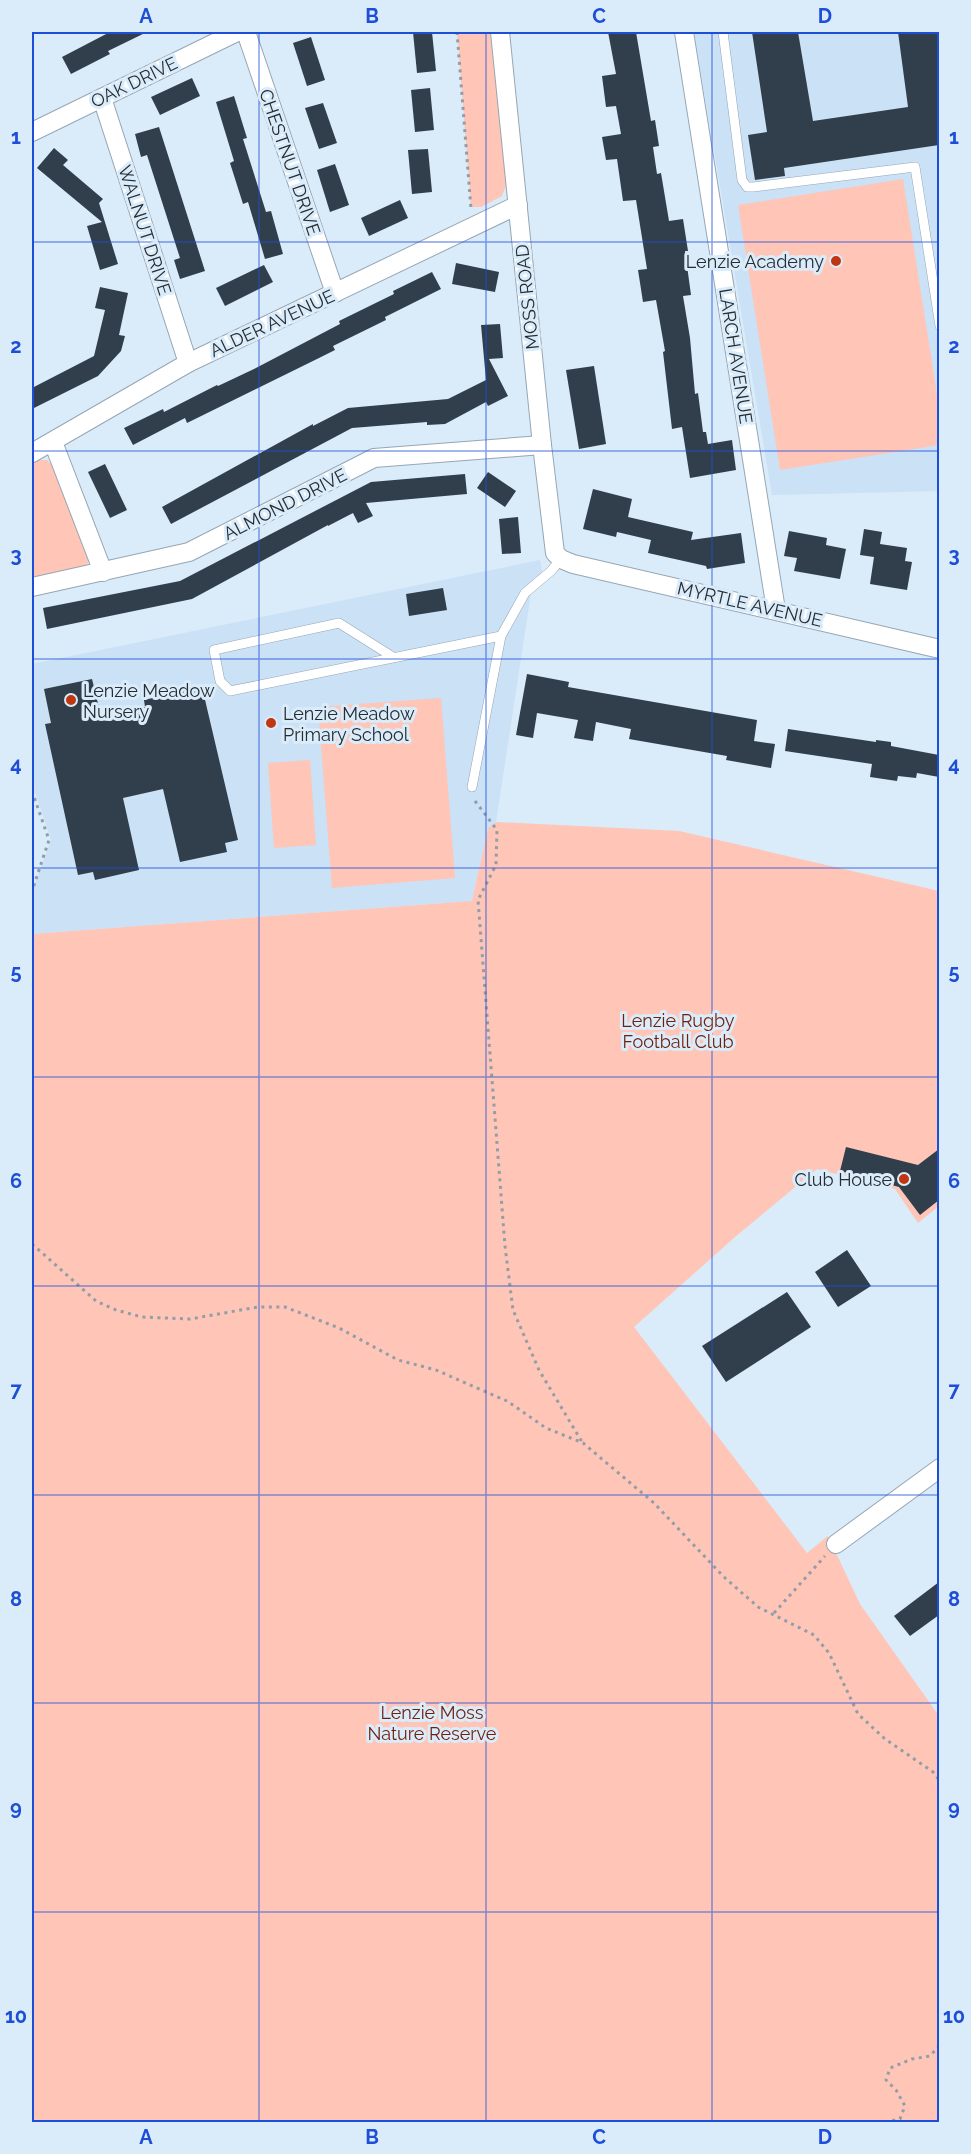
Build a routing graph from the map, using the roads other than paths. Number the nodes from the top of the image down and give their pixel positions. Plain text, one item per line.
1 (237, 32) edge
2 (246, 32) edge
3 (500, 32) edge
4 (684, 32) edge
5 (723, 32) edge
6 (102, 98) junction
7 (32, 130) edge
8 (518, 205) junction
9 (335, 293) junction
10 (939, 326) edge
11 (188, 363) junction
12 (53, 442) junction
13 (542, 445) junction
14 (32, 453) edge
15 (561, 559) junction
16 (103, 572) junction
17 (32, 587) edge
18 (776, 610) junction
19 (501, 636) junction
20 (939, 649) edge
21 (393, 657) junction
22 (472, 787) road end
23 (939, 1468) edge
24 (836, 1544) road end

1 - 6 street, OAK DRIVE
2 - 9 street, CHESTNUT DRIVE
3 - 8 street, MOSS ROAD
4 - 18 street, LARCH AVENUE
5 - 10 lane
6 - 7 street, OAK DRIVE
6 - 11 street, WALNUT DRIVE
8 - 9 street, ALDER AVENUE
8 - 13 street, MOSS ROAD
9 - 11 street, ALDER AVENUE
11 - 12 street, ALDER AVENUE
12 - 14 street, ALDER AVENUE
12 - 16 street
13 - 15 street, MOSS ROAD
13 - 16 street, ALMOND DRIVE
15 - 18 street, MYRTLE AVENUE
15 - 19 lane
16 - 17 street, ALMOND DRIVE
18 - 20 street, MYRTLE AVENUE
19 - 21 lane
19 - 22 lane
21 - 21 lane
23 - 24 street

